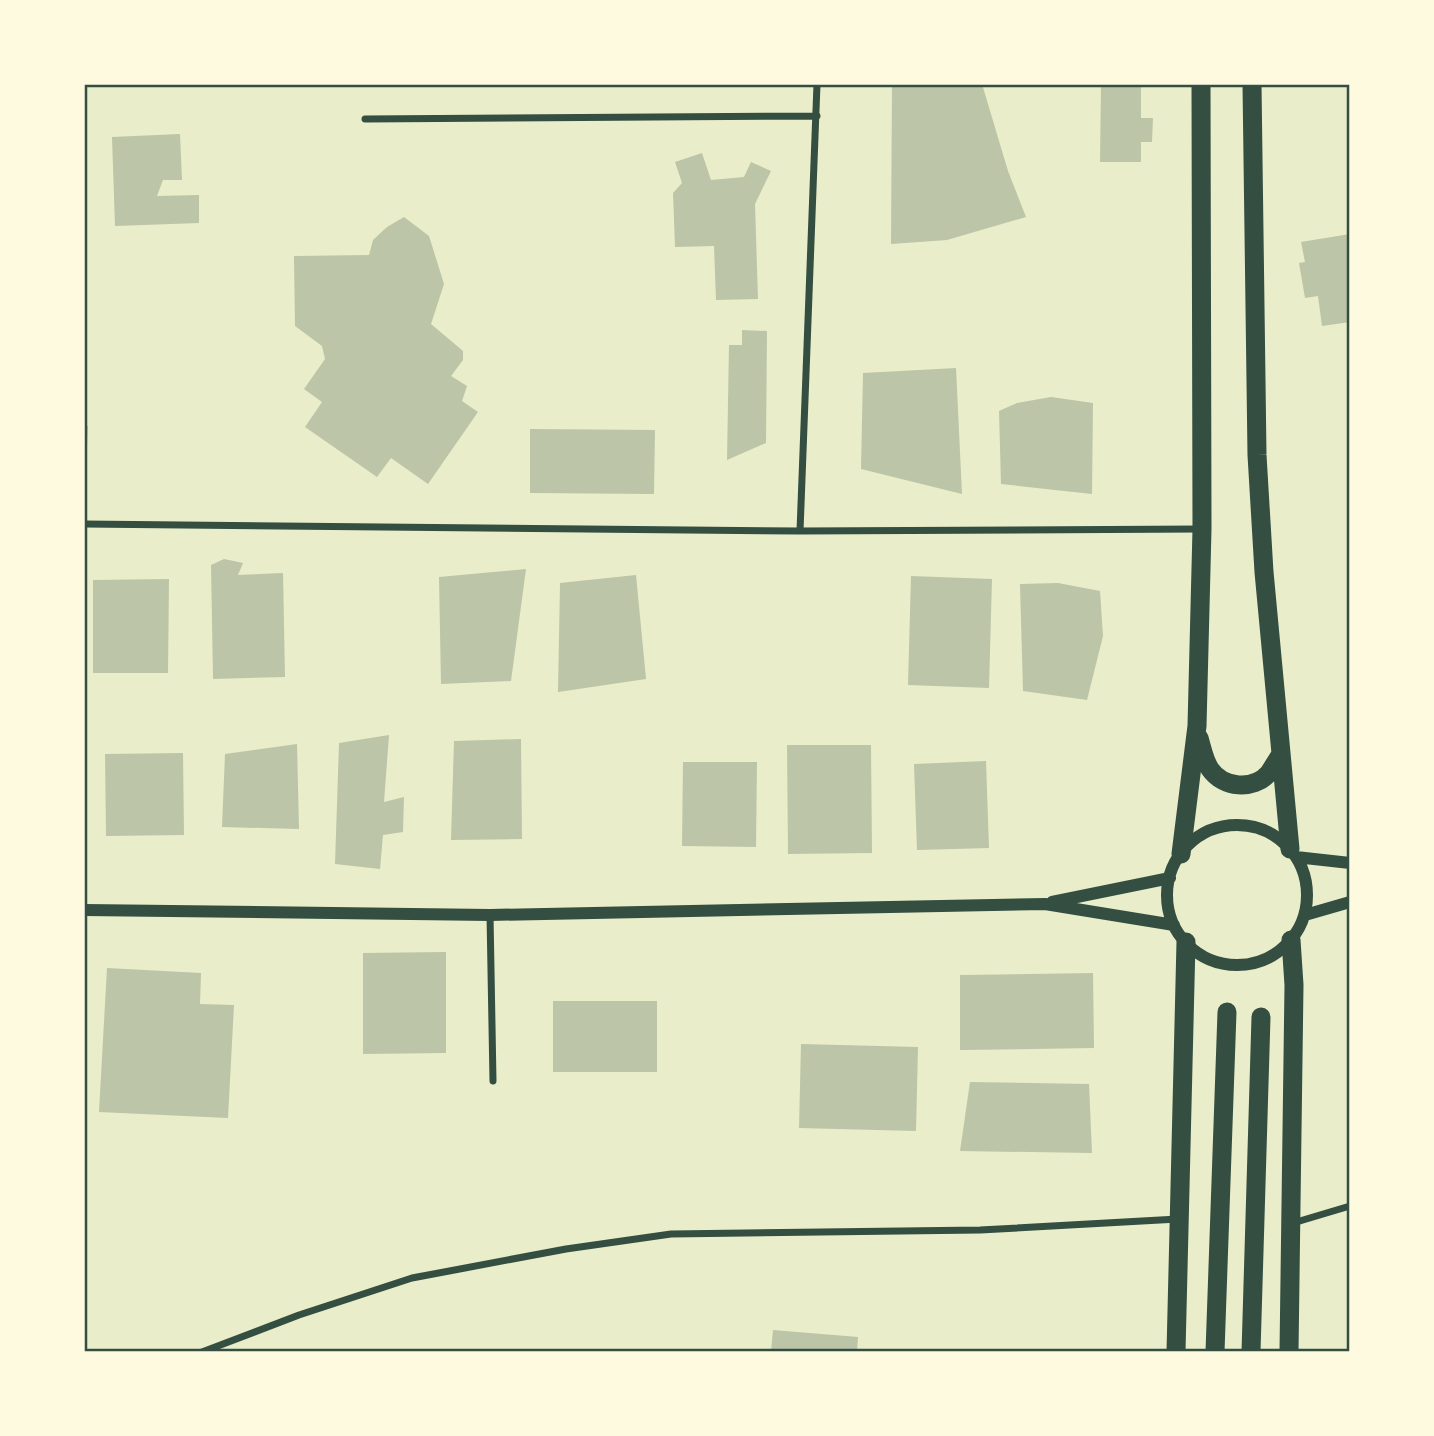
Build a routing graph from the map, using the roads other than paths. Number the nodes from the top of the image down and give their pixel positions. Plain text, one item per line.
1 (817, 84) edge
2 (1201, 84) edge
3 (1252, 84) edge
4 (817, 116) junction
5 (365, 119) dead end
6 (84, 524) edge
7 (1202, 529) junction
8 (800, 531) junction
9 (1196, 726) junction
10 (1281, 754) junction
11 (1293, 853) junction
12 (1181, 854) junction
13 (1350, 863) edge
14 (1170, 878) junction
15 (1350, 902) edge
16 (1045, 904) junction
17 (84, 910) edge
18 (491, 915) junction
19 (1304, 915) junction
20 (1174, 925) junction
21 (1291, 940) junction
22 (1186, 942) junction
23 (1227, 1012) dead end
24 (1261, 1017) dead end
25 (492, 1081) dead end
26 (1350, 1206) edge
27 (1178, 1219) junction
28 (1292, 1223) junction
29 (202, 1352) edge
30 (1176, 1352) edge
31 (1214, 1352) edge
32 (1251, 1352) edge
33 (1289, 1352) edge

1 - 4 street
2 - 7 highway
3 - 10 highway
4 - 5 street
4 - 8 street
6 - 8 street
7 - 8 street
7 - 9 highway
9 - 10 highway
9 - 12 highway
10 - 11 highway
11 - 12 street
11 - 13 street
11 - 19 street
12 - 14 street
14 - 16 street
14 - 20 street
15 - 19 street
16 - 18 street
16 - 20 street
17 - 18 street
18 - 25 street
19 - 21 street
20 - 22 street
21 - 22 street
21 - 28 highway
22 - 27 highway
23 - 31 highway
24 - 32 highway
26 - 28 street
27 - 29 street
27 - 30 highway
28 - 33 highway

